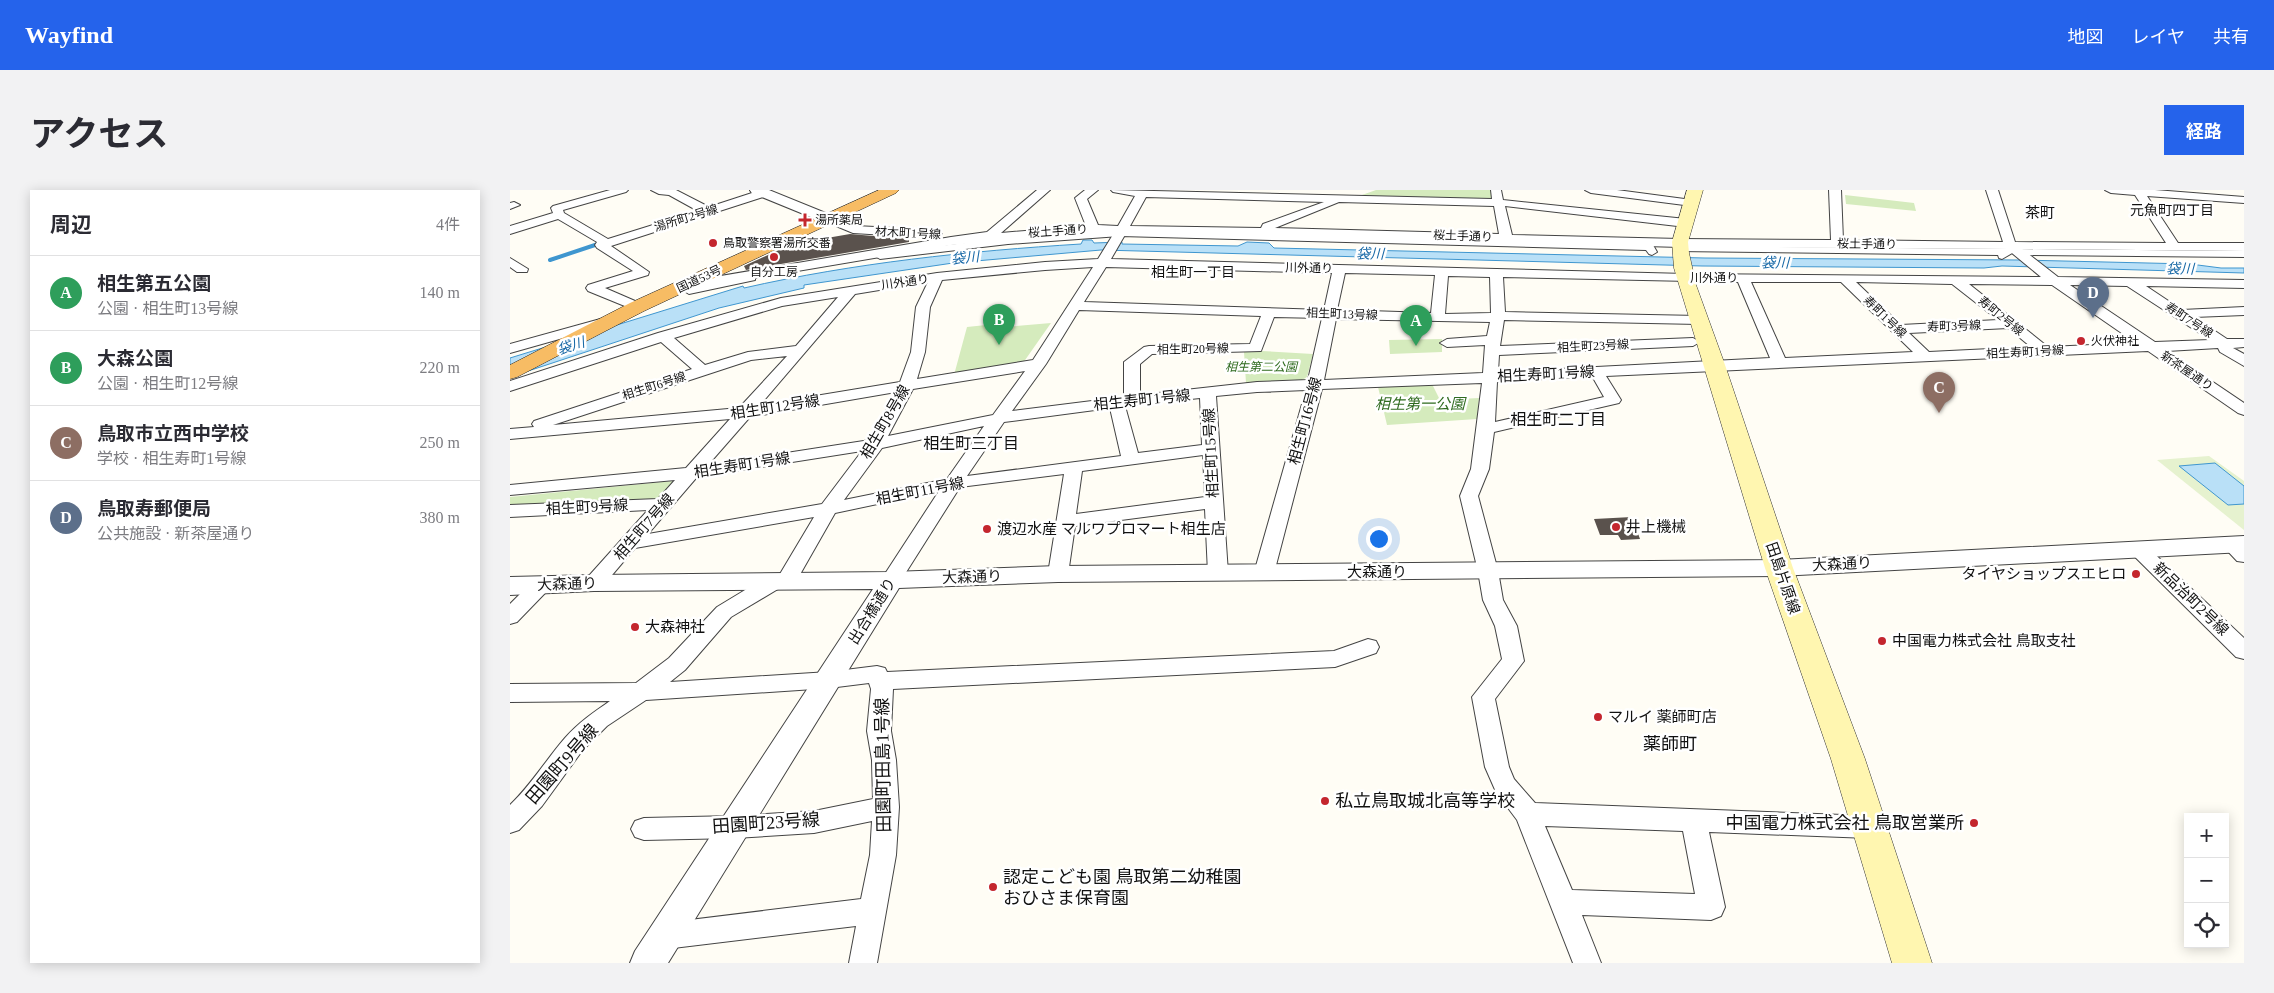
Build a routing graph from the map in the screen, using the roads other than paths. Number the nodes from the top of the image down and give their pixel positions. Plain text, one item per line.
1 (622, 190) edge
2 (657, 190) edge
3 (757, 190) edge
4 (891, 190) edge
5 (1044, 190) edge
6 (1092, 190) edge
7 (1117, 190) edge
8 (1366, 190) edge
9 (1496, 190) edge
10 (1591, 190) edge
11 (1835, 190) edge
12 (1992, 190) edge
13 (2111, 190) edge
14 (2138, 191) edge
15 (1145, 192) edge
16 (1220, 193) edge
17 (1278, 194) edge
18 (1693, 196) edge
19 (1344, 198) junction
20 (2244, 200) edge
21 (1498, 203) junction
22 (707, 212) junction
23 (559, 215) junction
24 (828, 219) junction
25 (1686, 223) junction
26 (1093, 229) junction
27 (510, 230) edge
28 (1256, 231) junction
29 (1120, 233) junction
30 (990, 236) junction
31 (1510, 241) junction
32 (607, 243) junction
33 (1835, 246) junction
34 (2174, 246) junction
35 (2244, 247) edge
36 (2016, 251) junction
37 (1652, 252) dead end
38 (2244, 254) edge
39 (2002, 256) dead end
40 (1682, 259) junction
41 (1104, 261) junction
42 (510, 262) edge
43 (522, 269) dead end
44 (1339, 269) junction
45 (1442, 271) junction
46 (1496, 273) junction
47 (937, 277) junction
48 (1743, 278) junction
49 (1844, 278) junction
50 (2050, 278) junction
51 (1956, 280) junction
52 (2130, 282) junction
53 (2244, 284) edge
54 (687, 288) junction
55 (851, 290) junction
56 (637, 306) junction
57 (1074, 306) junction
58 (2244, 311) edge
59 (1269, 312) junction
60 (1330, 313) junction
61 (2179, 314) junction
62 (1498, 316) junction
63 (1438, 318) junction
64 (614, 320) junction
65 (2010, 324) junction
66 (1897, 329) junction
67 (1696, 331) junction
68 (662, 336) junction
69 (1447, 343) dead end
70 (2244, 343) edge
71 (2224, 344) junction
72 (1493, 346) junction
73 (2150, 346) junction
74 (510, 349) edge
75 (800, 350) junction
76 (2046, 352) junction
77 (1926, 357) junction
78 (2244, 361) edge
79 (1779, 362) junction
80 (1038, 364) junction
81 (1715, 365) junction
82 (702, 370) junction
83 (1596, 371) junction
84 (510, 373) edge
85 (1489, 377) junction
86 (1315, 385) junction
87 (510, 386) edge
88 (907, 386) junction
89 (1208, 393) junction
90 (1124, 402) junction
91 (2244, 410) edge
92 (743, 413) junction
93 (1000, 418) junction
94 (1486, 429) junction
95 (510, 434) edge
96 (876, 444) junction
97 (1210, 449) junction
98 (1131, 460) junction
99 (1074, 467) junction
100 (691, 473) junction
101 (953, 483) junction
102 (510, 490) edge
103 (1213, 502) junction
104 (665, 504) junction
105 (828, 509) junction
106 (510, 510) edge
107 (1067, 522) junction
108 (631, 543) junction
109 (2137, 548) junction
110 (2240, 548) edge
111 (1779, 568) junction
112 (1488, 571) junction
113 (1218, 573) junction
114 (1264, 573) junction
115 (1058, 574) junction
116 (782, 580) junction
117 (891, 580) junction
118 (594, 583) junction
119 (541, 585) junction
120 (510, 586) edge
121 (510, 617) edge
122 (1368, 647) dead end
123 (2244, 651) edge
124 (829, 680) junction
125 (880, 681) junction
126 (642, 692) junction
127 (512, 696) edge
128 (886, 808) junction
129 (1528, 814) junction
130 (1694, 820) junction
131 (510, 822) edge
132 (735, 827) junction
133 (1869, 827) junction
134 (644, 829) dead end
135 (1563, 902) junction
136 (872, 911) junction
137 (665, 936) junction
138 (648, 963) edge
139 (863, 963) edge
140 (1587, 963) edge
141 (1912, 963) edge

1 - 23 street
2 - 22 street
3 - 22 street, 湯所町2号線
3 - 24 street
4 - 24 highway, 国道53号
5 - 30 street
6 - 26 street
7 - 15 street
8 - 19 street
9 - 21 street
10 - 18 street
11 - 33 street
12 - 36 street
13 - 14 street
14 - 20 street
14 - 34 street
15 - 16 street
15 - 29 street, 出合橋通り
16 - 17 street
17 - 19 street
18 - 25 main road
19 - 21 street
19 - 28 street
21 - 25 street
21 - 31 street
22 - 32 street, 湯所町2号線
23 - 27 street
23 - 32 street
24 - 30 street, 材木町1号線
24 - 54 highway, 国道53号
25 - 40 main road
26 - 29 street, 桜土手通り
26 - 30 street, 桜土手通り
28 - 29 street, 桜土手通り
28 - 31 street, 桜土手通り
29 - 31 street
29 - 41 street, 出合橋通り
29 - 54 street
30 - 54 street, 桜土手通り
31 - 37 street
31 - 40 street, 桜土手通り
32 - 56 street
33 - 36 street, 桜土手通り
33 - 39 street
33 - 40 street, 桜土手通り
34 - 35 street, 桜土手通り
34 - 36 street, 桜土手通り
36 - 38 street
36 - 50 street, 新茶屋通り
40 - 46 street, 川外通り
40 - 48 street, 川外通り
40 - 67 main road, 田島片原線
41 - 44 street, 川外通り
41 - 47 street, 川外通り
41 - 57 street, 出合橋通り
42 - 43 street
44 - 45 street, 川外通り
44 - 60 street, 相生町16号線
45 - 46 street, 川外通り
45 - 63 street
46 - 62 street
47 - 55 street, 川外通り
47 - 88 street, 相生町8号線
48 - 49 street, 川外通り
48 - 79 street
49 - 51 street, 川外通り
49 - 66 street, 寿町1号線
50 - 51 street, 川外通り
50 - 52 street, 川外通り
50 - 73 street, 新茶屋通り
51 - 65 street, 寿町2号線
52 - 53 street, 川外通り
52 - 61 street, 寿町7号線
54 - 56 highway, 国道53号
55 - 68 street, 川外通り
55 - 75 street, 相生町7号線
56 - 64 highway, 国道53号
57 - 59 street, 相生町13号線
57 - 80 street, 出合橋通り
58 - 61 street
59 - 60 street, 相生町13号線
59 - 90 street, 相生町20号線
60 - 63 street, 相生町13号線
60 - 86 street, 相生町16号線
61 - 71 street, 寿町7号線
62 - 63 street, 相生町13号線
62 - 67 street, 相生町13号線
62 - 72 street
64 - 74 street
64 - 84 highway, 国道53号
65 - 66 street, 寿町3号線
65 - 76 street, 寿町2号線
66 - 77 street, 寿町1号線
67 - 72 street, 相生町23号線
67 - 81 main road, 田島片原線
68 - 82 street
68 - 87 street, 川外通り
69 - 72 street, 相生町23号線
70 - 71 street, 相生寿町1号線
71 - 73 street, 相生寿町1号線
71 - 78 street, 寿町7号線
72 - 85 street
73 - 76 street, 相生寿町1号線
73 - 91 street, 新茶屋通り
75 - 82 street, 相生町6号線
75 - 92 street, 相生町7号線
76 - 77 street, 相生寿町1号線
77 - 79 street, 相生寿町1号線
79 - 81 street, 相生寿町1号線
80 - 88 street, 相生町12号線
80 - 93 street, 出合橋通り
81 - 83 street, 相生寿町1号線
81 - 111 main road, 田島片原線
82 - 95 street, 相生町6号線
83 - 85 street, 相生寿町1号線
83 - 94 street
85 - 86 street, 相生寿町1号線
85 - 94 street
86 - 89 street, 相生寿町1号線
86 - 114 street, 相生町16号線
88 - 92 street, 相生町12号線
88 - 96 street, 相生町8号線
89 - 90 street, 相生寿町1号線
89 - 97 street, 相生町15号線
90 - 93 street, 相生寿町1号線
90 - 98 street
92 - 95 street, 相生町12号線
92 - 100 street, 相生町7号線
93 - 96 street, 相生寿町1号線
93 - 101 street, 出合橋通り
94 - 112 street
96 - 100 street, 相生寿町1号線
96 - 105 street, 相生町8号線
97 - 98 street, 相生町11号線
97 - 103 street, 相生町15号線
98 - 99 street, 相生町11号線
99 - 101 street, 相生町11号線
99 - 107 street
100 - 102 street, 相生寿町1号線
100 - 104 street, 相生町7号線
101 - 105 street, 相生町11号線
101 - 117 street, 出合橋通り
103 - 107 street
103 - 113 street, 相生町15号線
104 - 106 street, 相生町9号線
104 - 108 street, 相生町7号線
105 - 108 street, 相生町11号線
105 - 116 street, 相生町8号線
107 - 115 street
108 - 118 street, 相生町7号線
109 - 110 street, 大森通り
109 - 111 street, 大森通り
109 - 123 street, 新品治町2号線
111 - 112 street, 大森通り
111 - 133 main road, 田島片原線
112 - 114 street, 大森通り
112 - 129 street
113 - 114 street, 大森通り
113 - 115 street, 大森通り
115 - 117 street, 大森通り
116 - 117 street, 大森通り
116 - 118 street, 大森通り
116 - 126 street, 田園町9号線
117 - 124 street, 出合橋通り
118 - 119 street, 大森通り
119 - 120 street, 大森通り
119 - 121 street
122 - 125 street
124 - 125 street, 田園町田島1号線
124 - 126 street
124 - 132 street, 出合橋通り
125 - 128 street, 田園町田島1号線
126 - 127 street
126 - 131 street, 田園町9号線
128 - 132 street, 田園町23号線
128 - 136 street, 田園町田島1号線
129 - 130 street
129 - 135 street
130 - 133 street
130 - 135 street
132 - 134 street, 田園町23号線
132 - 137 street, 出合橋通り
133 - 141 main road, 田島片原線
135 - 140 street
136 - 137 street
136 - 139 street, 田園町田島1号線
137 - 138 street, 出合橋通り

